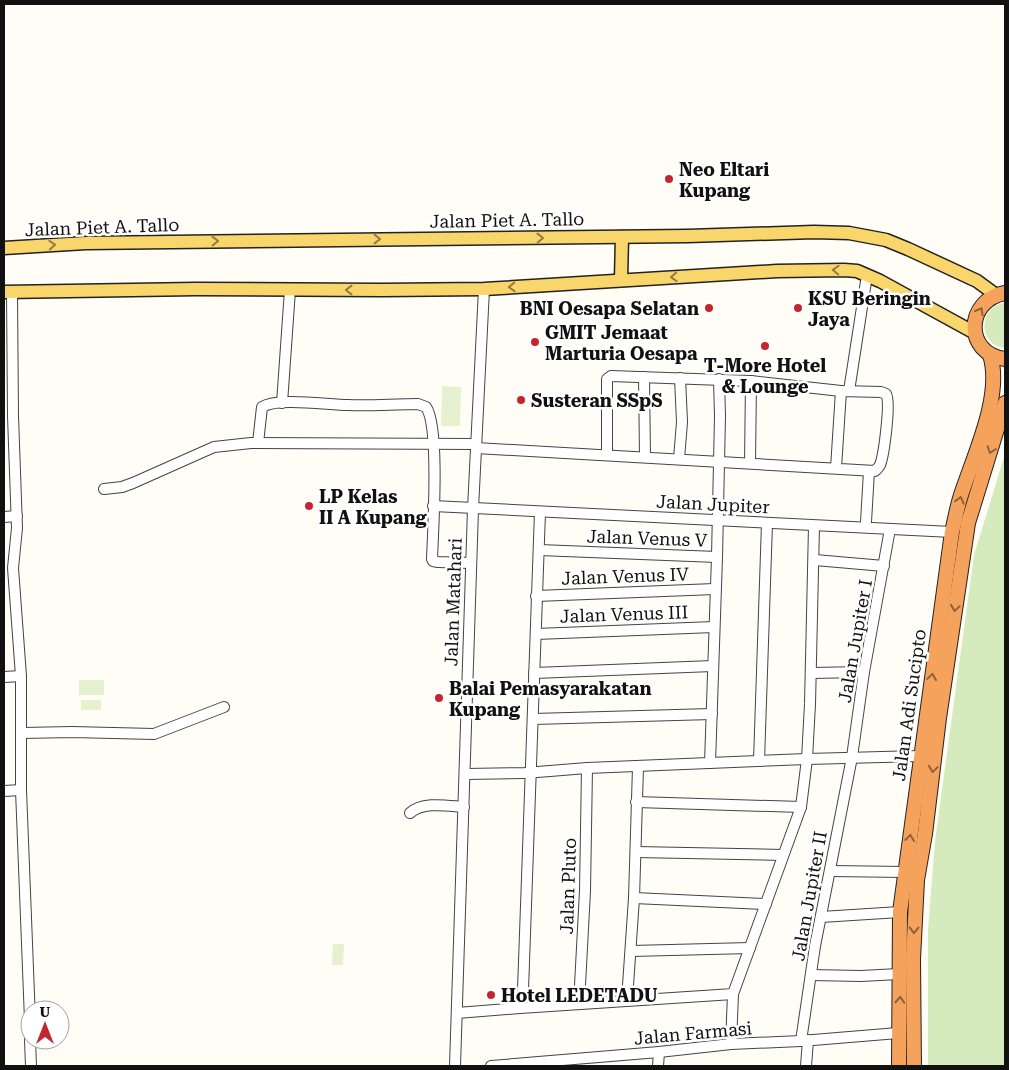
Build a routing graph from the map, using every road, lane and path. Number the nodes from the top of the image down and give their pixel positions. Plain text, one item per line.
1 (622, 237) junction
2 (4, 248) edge
3 (868, 275) junction
4 (622, 280) junction
5 (484, 288) junction
6 (290, 290) junction
7 (8, 292) edge
8 (1001, 294) edge
9 (975, 333) junction
10 (990, 354) junction
11 (1005, 359) edge
12 (644, 377) junction
13 (680, 378) junction
14 (719, 379) junction
15 (751, 381) junction
16 (845, 391) junction
17 (282, 403) junction
18 (1005, 403) edge
19 (8, 416) edge
20 (258, 443) junction
21 (434, 443) junction
22 (476, 446) junction
23 (606, 454) junction
24 (645, 457) junction
25 (679, 459) junction
26 (718, 462) junction
27 (750, 463) junction
28 (15, 468) junction
29 (836, 468) junction
30 (4, 469) edge
31 (869, 472) junction
32 (104, 489) dead end
33 (433, 506) junction
34 (472, 509) junction
35 (540, 512) junction
36 (16, 516) junction
37 (4, 517) edge
38 (717, 521) junction
39 (866, 522) dead end
40 (767, 523) junction
41 (814, 526) junction
42 (890, 529) junction
43 (952, 532) junction
44 (539, 550) junction
45 (717, 557) junction
46 (814, 560) junction
47 (471, 563) junction
48 (884, 566) junction
49 (9, 568) edge
50 (715, 589) junction
51 (536, 596) junction
52 (714, 627) junction
53 (536, 634) junction
54 (713, 666) junction
55 (864, 672) junction
56 (534, 673) junction
57 (810, 673) junction
58 (21, 676) junction
59 (4, 677) edge
60 (224, 707) dead end
61 (712, 714) junction
62 (533, 719) junction
63 (22, 733) junction
64 (920, 756) junction
65 (852, 757) junction
66 (806, 759) junction
67 (759, 761) junction
68 (710, 763) junction
69 (638, 767) junction
70 (587, 768) junction
71 (530, 773) junction
72 (466, 774) junction
73 (21, 790) junction
74 (4, 791) edge
75 (922, 796) junction
76 (636, 802) junction
77 (464, 807) junction
78 (801, 807) junction
79 (410, 813) dead end
80 (636, 852) junction
81 (783, 855) junction
82 (830, 871) junction
83 (906, 872) junction
84 (634, 898) junction
85 (766, 904) junction
86 (900, 912) junction
87 (821, 917) junction
88 (750, 948) junction
89 (631, 951) junction
90 (899, 974) junction
91 (812, 975) junction
92 (733, 994) junction
93 (29, 1000) edge
94 (627, 1000) junction
95 (579, 1004) junction
96 (520, 1008) junction
97 (457, 1013) junction
98 (898, 1033) junction
99 (804, 1040) junction
100 (731, 1044) junction
101 (30, 1050) edge
102 (659, 1052) junction
103 (31, 1066) edge
104 (456, 1066) edge
105 (491, 1066) edge
106 (658, 1066) edge
107 (806, 1066) edge
108 (899, 1066) edge
109 (914, 1066) edge

2 -> 1 main road, Jalan Piet A. Tallo
1 - 4 main road
1 - 8 main road, Jalan Piet A. Tallo
3 -> 4 main road
3 - 9 main road
3 - 16 street
4 -> 5 main road
5 -> 6 main road
5 - 22 street, Jalan Matahari
6 - 7 main road
6 - 17 street
7 - 19 street
9 -> 8 highway
9 - 10 highway
10 - 11 highway
43 -> 10 highway, Jalan Adi Sucipto
12 - 13 street
12 - 23 street
12 - 24 street
13 - 14 street
13 - 25 street
14 - 15 street
14 - 26 street, Jalan Venus V
15 - 16 street
15 - 27 street
16 - 29 street
16 - 31 street
17 - 20 street
17 - 21 street
18 -> 75 highway, Jalan Adi Sucipto
19 - 28 street
20 - 21 street
20 - 32 street
21 - 22 street
21 - 33 street
22 - 23 street
22 - 34 street, Jalan Matahari
23 - 24 street
24 - 25 street
25 - 26 street
26 - 27 street
26 - 38 street, Jalan Venus V
27 - 29 street
28 - 30 street
28 - 36 street
29 - 31 street
31 - 39 street
33 - 34 street, Jalan Jupiter
33 - 47 street
34 - 35 street, Jalan Jupiter
34 - 47 street, Jalan Matahari
35 - 38 street, Jalan Jupiter
35 - 44 street
36 - 37 street
36 - 49 street
38 - 40 street, Jalan Jupiter
38 - 45 street, Jalan Venus V
40 - 41 street, Jalan Jupiter
40 - 67 street
41 - 42 street, Jalan Jupiter
41 - 46 street
42 - 43 street, Jalan Jupiter
42 - 48 street, Jalan Jupiter I
64 -> 43 highway, Jalan Adi Sucipto
44 - 45 street, Jalan Venus V
44 - 51 street
45 - 50 street
46 - 48 street
46 - 57 street
47 - 72 street, Jalan Matahari
48 - 55 street, Jalan Jupiter I
49 - 58 street
50 - 51 street, Jalan Venus IV
50 - 52 street
51 - 53 street
52 - 53 street, Jalan Venus III
52 - 54 street
53 - 56 street
54 - 56 street
54 - 61 street
55 - 57 street
55 - 65 street, Jalan Jupiter I
56 - 62 street
57 - 66 street
58 - 59 street
58 - 63 street
60 - 63 street
61 - 62 street
61 - 68 street
62 - 71 street
63 - 73 street
64 - 65 street
64 - 75 highway, Jalan Adi Sucipto
65 - 66 street
65 - 82 street, Jalan Jupiter II
66 - 67 street
66 - 78 street
67 - 68 street
68 - 69 street
69 - 70 street
69 - 76 street
70 - 71 street
70 - 95 street, Jalan Pluto
71 - 72 street
71 - 96 street
72 - 77 street, Jalan Matahari
73 - 74 street
73 - 93 street
83 -> 75 highway, Jalan Adi Sucipto
75 -> 109 highway, Jalan Adi Sucipto
76 - 78 street
76 - 80 street
77 - 79 street
77 - 97 street, Jalan Matahari
78 - 81 street
80 - 81 street
80 - 84 street
81 - 85 street
82 - 83 street
82 - 87 street, Jalan Jupiter II
83 - 86 highway, Jalan Adi Sucipto
84 - 85 street
84 - 89 street
85 - 88 street
86 - 87 street
86 - 90 highway, Jalan Adi Sucipto
87 - 91 street, Jalan Jupiter II
88 - 89 street
88 - 92 street
89 - 94 street
90 - 91 street
98 -> 90 highway, Jalan Adi Sucipto
91 - 99 street, Jalan Jupiter II
92 - 94 street
92 - 100 street
94 - 95 street
95 - 96 street
96 - 97 street
97 - 104 street, Jalan Matahari
98 - 99 street, Jalan Farmasi
98 - 108 highway, Jalan Adi Sucipto
99 - 100 street, Jalan Farmasi
99 - 107 street, Jalan Jupiter II
100 - 102 street, Jalan Farmasi
101 - 103 street
102 - 105 street, Jalan Farmasi
102 - 106 street

